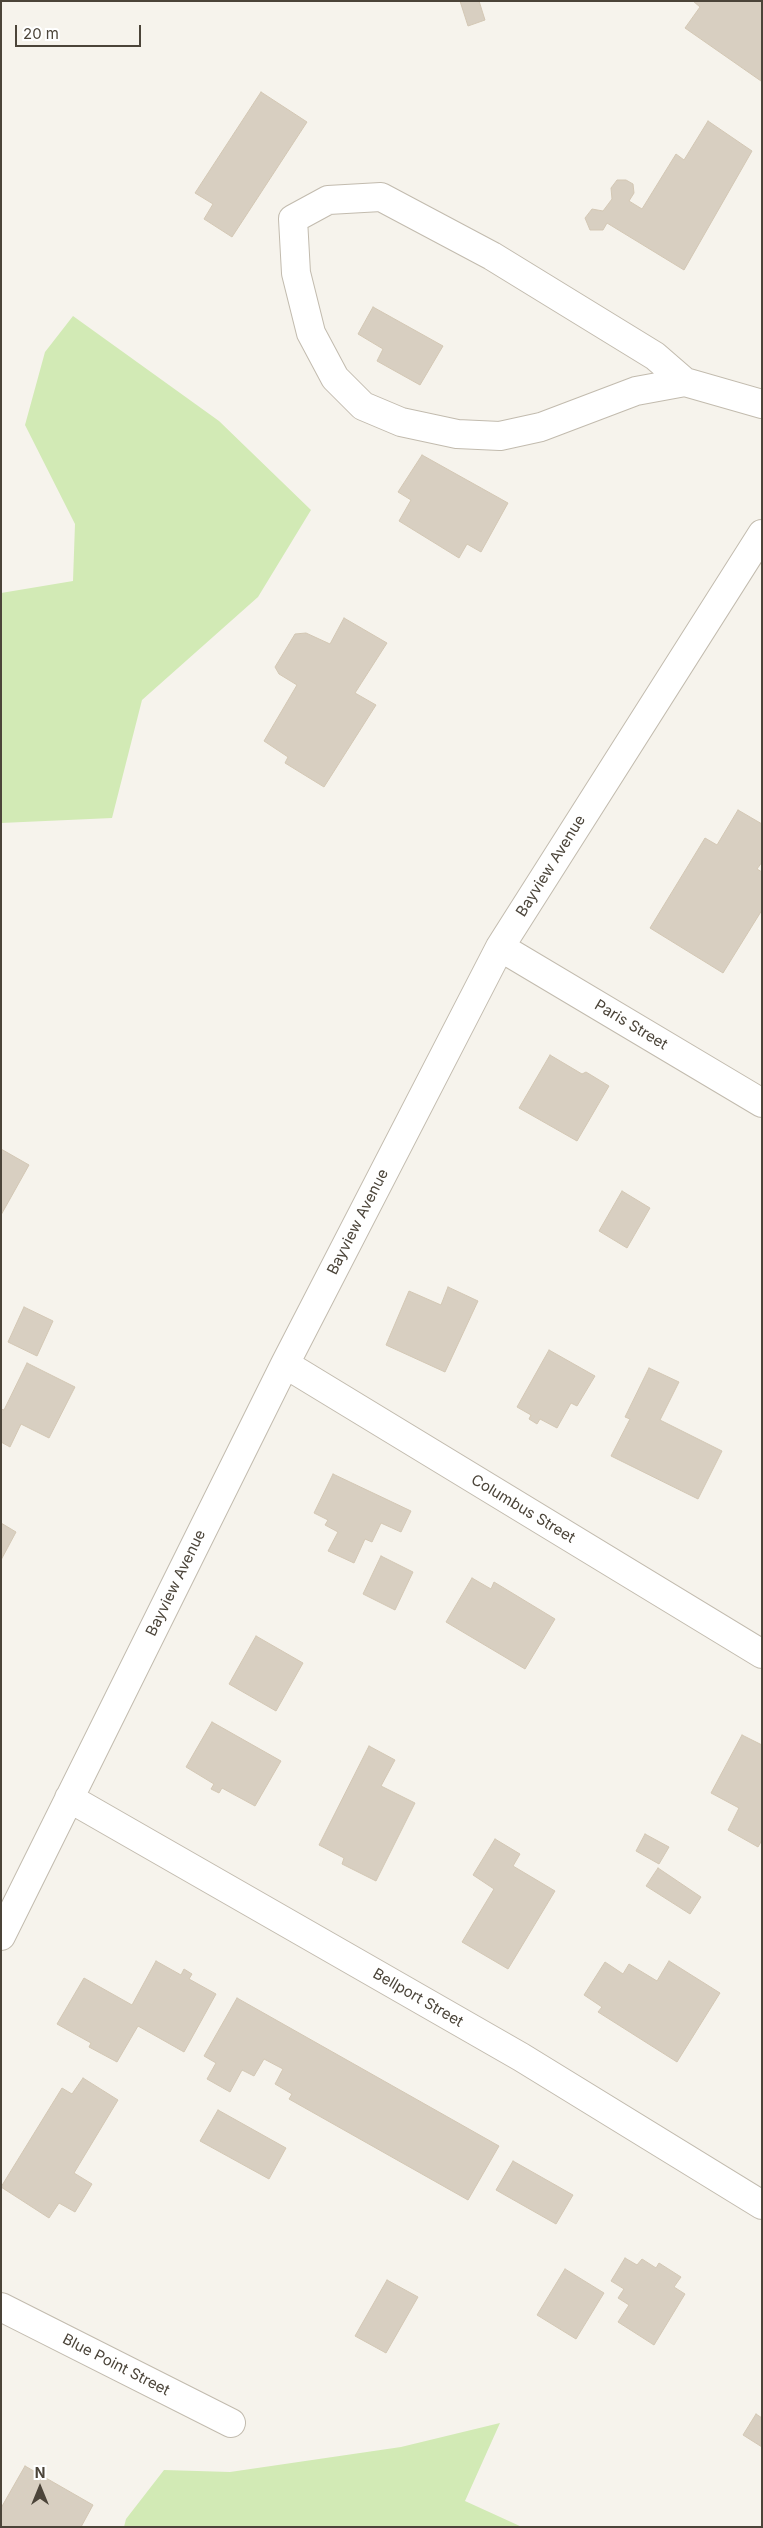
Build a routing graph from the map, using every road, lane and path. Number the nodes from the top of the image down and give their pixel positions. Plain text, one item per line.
1 (685, 382) junction
2 (762, 404) edge
3 (762, 535) edge
4 (500, 947) junction
5 (762, 1103) edge
6 (285, 1364) junction
7 (762, 1654) edge
8 (69, 1798) junction
9 (1, 1936) edge
10 (762, 2205) edge
11 (1, 2307) edge
12 (231, 2423) dead end

1 - 1 street
1 - 2 street
3 - 4 street, Bayview Avenue
4 - 5 street, Paris Street
4 - 6 street, Bayview Avenue
6 - 7 street, Columbus Street
6 - 8 street, Bayview Avenue
8 - 9 street, Bayview Avenue
8 - 10 street, Bellport Street
11 - 12 street, Blue Point Street

